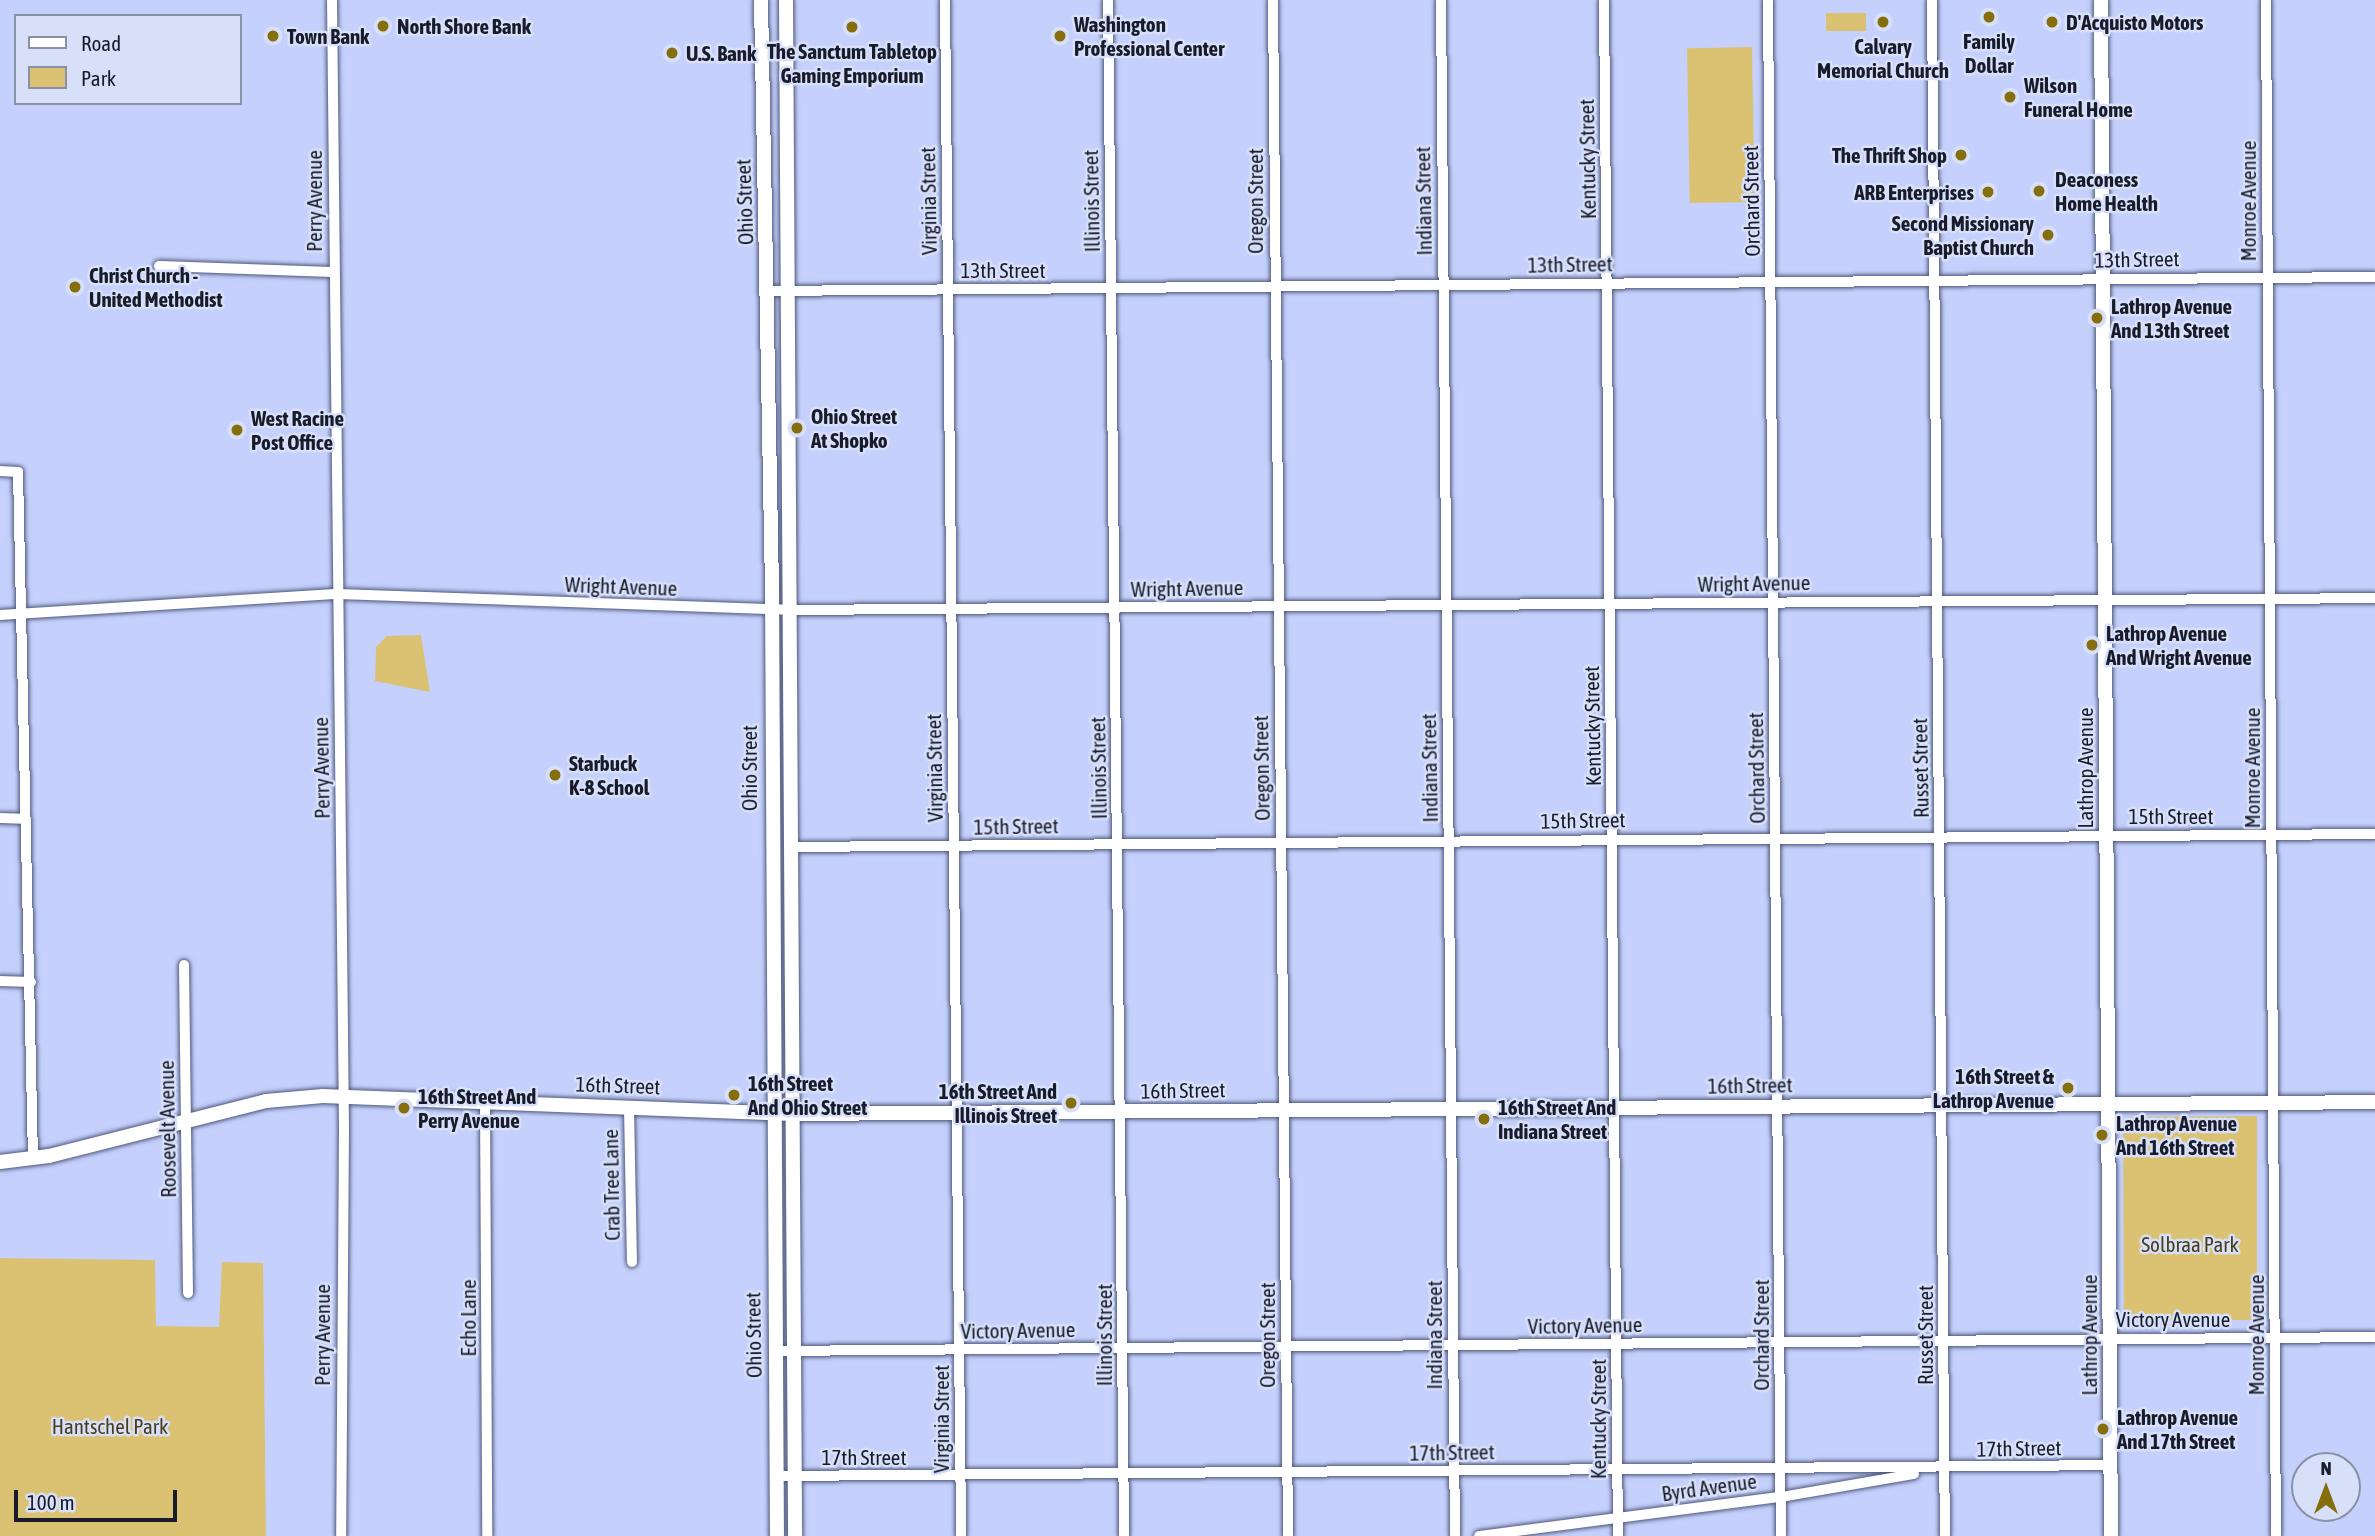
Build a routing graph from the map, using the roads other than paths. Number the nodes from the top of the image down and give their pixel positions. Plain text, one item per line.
1 (332, 0) edge
2 (761, 0) edge
3 (786, 0) edge
4 (945, 0) edge
5 (1108, 0) edge
6 (1273, 0) edge
7 (1441, 0) edge
8 (1604, 0) edge
9 (1768, 0) edge
10 (1932, 0) edge
11 (2101, 0) edge
12 (2266, 0) edge
13 (159, 266) dead end
14 (334, 272) junction
15 (2375, 277) edge
16 (2268, 278) junction
17 (2102, 279) junction
18 (1934, 280) junction
19 (1771, 282) junction
20 (1607, 283) junction
21 (1444, 285) junction
22 (1275, 286) junction
23 (1112, 288) junction
24 (948, 289) junction
25 (766, 291) junction
26 (784, 291) junction
27 (0, 471) edge
28 (338, 594) junction
29 (2272, 598) junction
30 (2375, 598) edge
31 (2105, 599) junction
32 (1937, 600) junction
33 (1774, 602) junction
34 (1610, 603) junction
35 (1447, 605) junction
36 (1279, 606) junction
37 (1115, 608) junction
38 (771, 610) junction
39 (788, 610) junction
40 (951, 610) junction
41 (0, 615) edge
42 (20, 616) junction
43 (770, 733) junction
44 (790, 743) junction
45 (0, 818) edge
46 (23, 819) junction
47 (2272, 834) junction
48 (2375, 834) edge
49 (2106, 835) junction
50 (1940, 836) junction
51 (1776, 838) junction
52 (1612, 839) junction
53 (1449, 841) junction
54 (1281, 843) junction
55 (1118, 844) junction
56 (954, 846) junction
57 (790, 848) junction
58 (184, 965) dead end
59 (0, 981) edge
60 (31, 982) junction
61 (344, 1096) junction
62 (485, 1101) junction
63 (2273, 1102) junction
64 (2375, 1102) edge
65 (2108, 1103) junction
66 (1942, 1104) junction
67 (1778, 1105) junction
68 (629, 1107) junction
69 (1615, 1107) junction
70 (1451, 1109) junction
71 (1284, 1110) junction
72 (1121, 1112) junction
73 (772, 1113) junction
74 (793, 1114) junction
75 (957, 1114) junction
76 (186, 1121) junction
77 (33, 1159) junction
78 (0, 1162) edge
79 (632, 1262) dead end
80 (188, 1293) dead end
81 (2375, 1337) edge
82 (2275, 1338) junction
83 (2110, 1339) junction
84 (1944, 1340) junction
85 (1781, 1342) junction
86 (1617, 1344) junction
87 (1454, 1345) junction
88 (1287, 1347) junction
89 (1123, 1349) junction
90 (960, 1350) junction
91 (774, 1352) junction
92 (796, 1352) junction
93 (2111, 1465) junction
94 (1781, 1468) junction
95 (1944, 1468) junction
96 (1618, 1470) junction
97 (1454, 1472) junction
98 (1287, 1473) junction
99 (1124, 1475) junction
100 (960, 1476) junction
101 (787, 1477) junction
102 (1781, 1497) junction
103 (1618, 1519) junction
104 (341, 1536) edge
105 (487, 1536) edge
106 (777, 1536) edge
107 (794, 1536) edge
108 (961, 1536) edge
109 (1124, 1536) edge
110 (1288, 1536) edge
111 (1455, 1536) edge
112 (1479, 1536) edge
113 (1618, 1536) edge
114 (1782, 1536) edge
115 (1945, 1536) edge
116 (2111, 1536) edge
117 (2276, 1536) edge

1 - 14 street, Perry Avenue
2 - 25 street, Ohio Street
3 - 26 street, Ohio Street
4 - 24 street, Virginia Street
5 - 23 street, Illinois Street
6 - 22 street, Oregon Street
7 - 21 street, Indiana Street
8 - 20 street, Kentucky Street
9 - 19 street, Orchard Street
10 - 18 street, Russet Street
11 - 17 street, Lathrop Avenue
12 - 16 street, Monroe Avenue
13 - 14 street
14 - 28 street, Perry Avenue
15 - 16 street, 13th Street
16 - 17 street, 13th Street
16 - 29 street, Monroe Avenue
17 - 18 street, 13th Street
17 - 31 street, Lathrop Avenue
18 - 19 street, 13th Street
18 - 32 street, Russet Street
19 - 20 street, 13th Street
19 - 33 street, Orchard Street
20 - 21 street, 13th Street
20 - 34 street, Kentucky Street
21 - 22 street, 13th Street
21 - 35 street, Indiana Street
22 - 23 street, 13th Street
22 - 36 street, Oregon Street
23 - 24 street, 13th Street
23 - 37 street, Illinois Street
24 - 26 street, 13th Street
24 - 40 street, Virginia Street
25 - 26 street, 13th Street
25 - 38 street, Ohio Street
26 - 39 street, Ohio Street
27 - 42 street
28 - 38 street, Wright Avenue
28 - 42 street, Wright Avenue
28 - 61 street, Perry Avenue
29 - 30 street, Wright Avenue
29 - 31 street, Wright Avenue
29 - 47 street, Monroe Avenue
31 - 32 street, Wright Avenue
31 - 49 street, Lathrop Avenue
32 - 33 street, Wright Avenue
32 - 50 street, Russet Street
33 - 34 street, Wright Avenue
33 - 51 street, Orchard Street
34 - 35 street, Wright Avenue
34 - 52 street, Kentucky Street
35 - 36 street, Wright Avenue
35 - 53 street, Indiana Street
36 - 37 street, Wright Avenue
36 - 54 street, Oregon Street
37 - 40 street, Wright Avenue
37 - 55 street, Illinois Street
38 - 39 street, Wright Avenue
38 - 43 street, Ohio Street
39 - 40 street, Wright Avenue
39 - 44 street, Ohio Street
40 - 56 street, Virginia Street
41 - 42 street, Wright Avenue
42 - 46 street
43 - 44 street
43 - 73 street, Ohio Street
44 - 57 street, Ohio Street
45 - 46 street
46 - 60 street
47 - 48 street, 15th Street
47 - 49 street, 15th Street
47 - 63 street, Monroe Avenue
49 - 50 street, 15th Street
49 - 65 street, Lathrop Avenue
50 - 51 street, 15th Street
50 - 66 street, Russet Street
51 - 52 street, 15th Street
51 - 67 street, Orchard Street
52 - 53 street, 15th Street
52 - 69 street, Kentucky Street
53 - 54 street, 15th Street
53 - 70 street, Indiana Street
54 - 55 street, 15th Street
54 - 71 street, Oregon Street
55 - 56 street, 15th Street
55 - 72 street, Illinois Street
56 - 57 street, 15th Street
56 - 75 street, Virginia Street
57 - 74 street, Ohio Street
58 - 76 street, Roosevelt Avenue
59 - 60 street
60 - 77 street
61 - 62 street, 16th Street
61 - 76 street, 16th Street
61 - 104 street, Perry Avenue
62 - 68 street, 16th Street
62 - 105 street, Echo Lane
63 - 64 street, 16th Street
63 - 65 street, 16th Street
63 - 82 street, Monroe Avenue
65 - 66 street, 16th Street
65 - 83 street, Lathrop Avenue
66 - 67 street, 16th Street
66 - 84 street, Russet Street
67 - 69 street, 16th Street
67 - 85 street, Orchard Street
68 - 73 street, 16th Street
68 - 79 street, Crab Tree Lane
69 - 70 street, 16th Street
69 - 86 street, Kentucky Street
70 - 71 street, 16th Street
70 - 87 street, Indiana Street
71 - 72 street, 16th Street
71 - 88 street, Oregon Street
72 - 75 street, 16th Street
72 - 89 street, Illinois Street
73 - 74 street, 16th Street
73 - 91 street, Ohio Street
74 - 75 street, 16th Street
74 - 92 street, Ohio Street
75 - 90 street, Virginia Street
76 - 77 street, 16th Street
76 - 80 street, Roosevelt Avenue
77 - 78 street, 16th Street
81 - 82 street, Victory Avenue
82 - 83 street, Victory Avenue
82 - 117 street, Monroe Avenue
83 - 84 street, Victory Avenue
83 - 93 street, Lathrop Avenue
84 - 85 street, Victory Avenue
84 - 95 street, Russet Street
85 - 86 street, Victory Avenue
85 - 94 street, Orchard Street
86 - 87 street, Victory Avenue
86 - 96 street, Kentucky Street
87 - 88 street, Victory Avenue
87 - 97 street, Indiana Street
88 - 89 street, Victory Avenue
88 - 98 street, Oregon Street
89 - 90 street, Victory Avenue
89 - 99 street, Illinois Street
90 - 92 street, Victory Avenue
90 - 100 street, Virginia Street
91 - 92 street, Victory Avenue
91 - 101 street, Ohio Street
92 - 101 street, Ohio Street
93 - 95 street, 17th Street
93 - 116 street, Lathrop Avenue
94 - 95 street, 17th Street
94 - 96 street, 17th Street
94 - 102 street, Orchard Street
95 - 102 street, Byrd Avenue
95 - 115 street, Russet Street
96 - 97 street, 17th Street
96 - 103 street, Kentucky Street
97 - 98 street, 17th Street
97 - 111 street, Indiana Street
98 - 99 street, 17th Street
98 - 110 street, Oregon Street
99 - 100 street, 17th Street
99 - 109 street, Illinois Street
100 - 101 street, 17th Street
100 - 108 street, Virginia Street
101 - 106 street, Ohio Street
101 - 107 street, Ohio Street
102 - 103 street, Byrd Avenue
102 - 114 street, Orchard Street
103 - 112 street, Byrd Avenue
103 - 113 street, Kentucky Street

